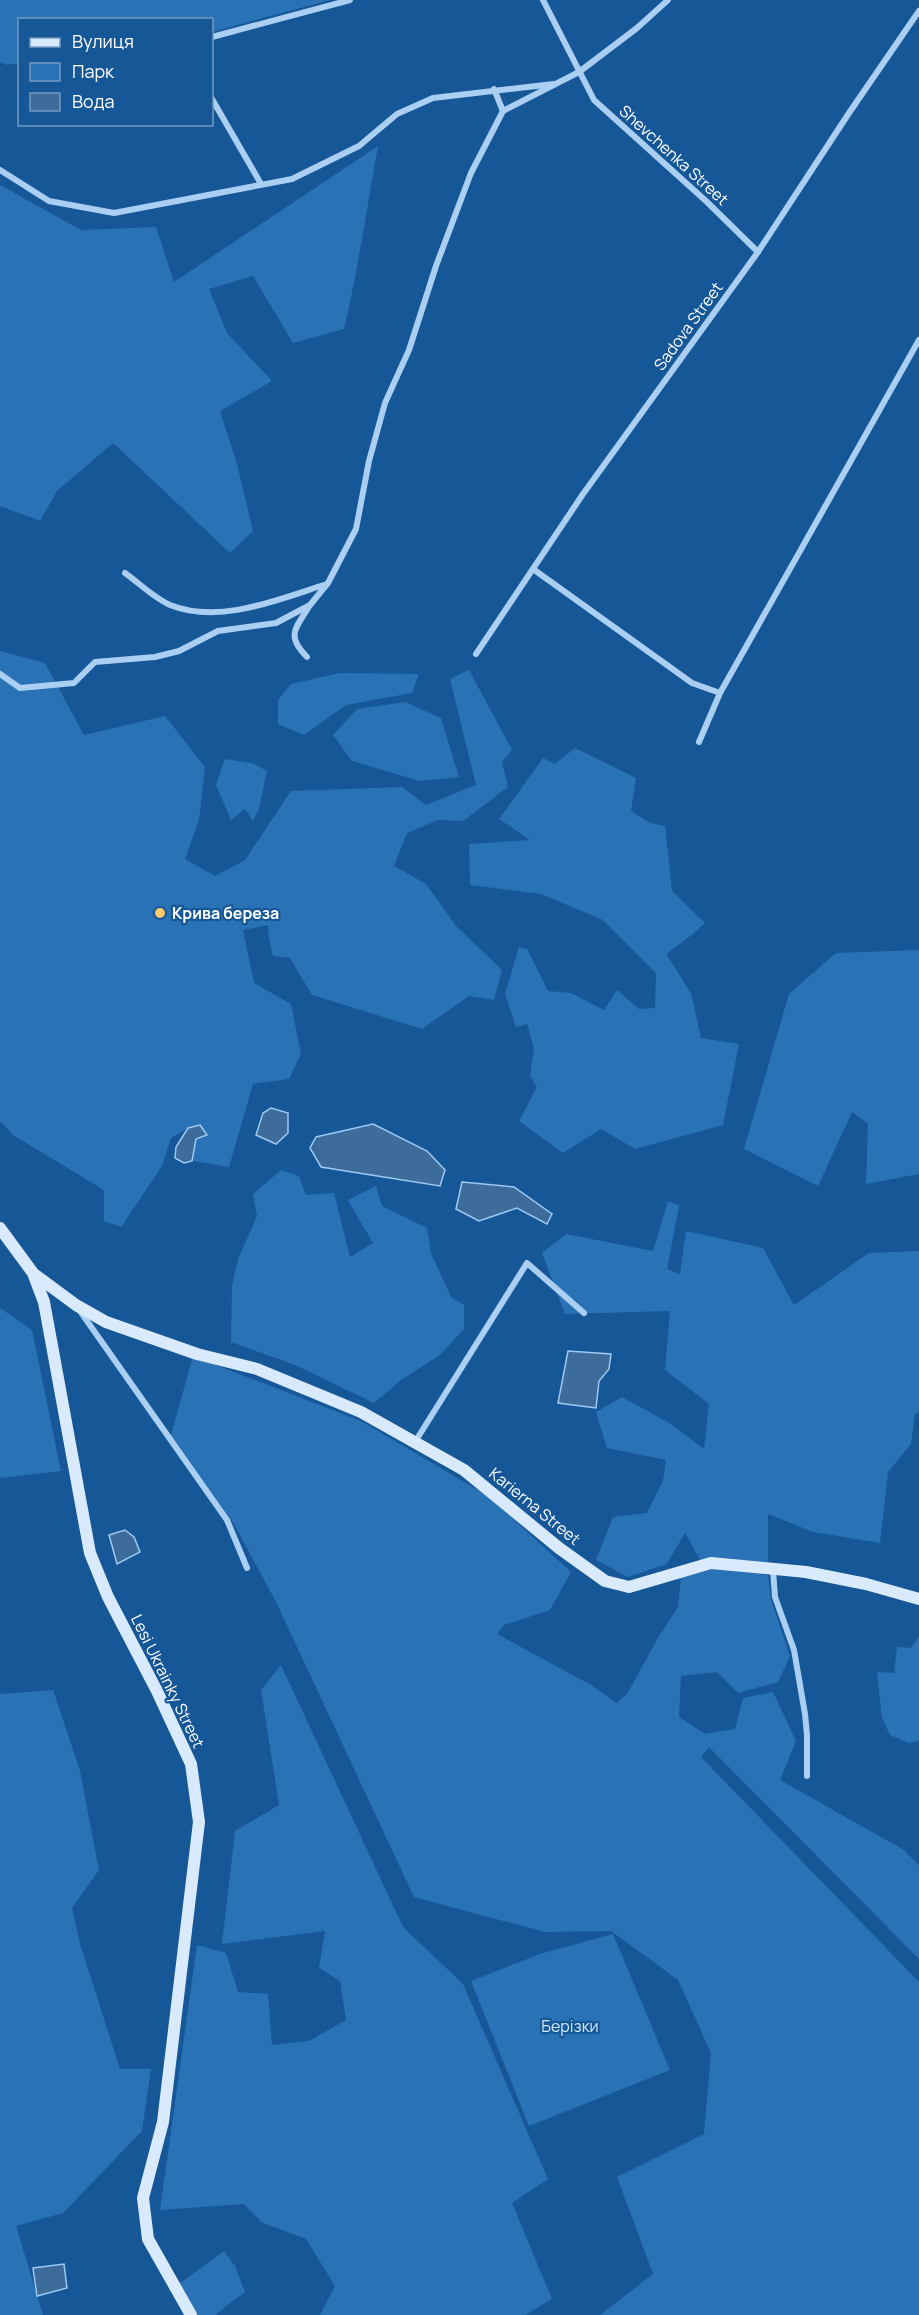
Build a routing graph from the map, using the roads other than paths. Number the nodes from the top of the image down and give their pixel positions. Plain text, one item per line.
1 (350, 0) edge
2 (543, 0) edge
3 (668, 0) edge
4 (919, 11) edge
5 (213, 37) edge
6 (579, 72) junction
7 (557, 83) junction
8 (494, 89) junction
9 (213, 101) edge
10 (503, 111) junction
11 (0, 170) edge
12 (261, 184) junction
13 (758, 252) junction
14 (919, 340) edge
15 (533, 569) junction
16 (124, 573) dead end
17 (328, 583) junction
18 (310, 605) junction
19 (476, 654) dead end
20 (307, 657) dead end
21 (0, 674) edge
22 (720, 693) junction
23 (699, 742) dead end
24 (0, 1228) edge
25 (33, 1273) junction
26 (71, 1302) junction
27 (45, 1310) junction
28 (584, 1313) dead end
29 (187, 1351) joint
30 (414, 1442) junction
31 (248, 1568) dead end
32 (773, 1570) junction
33 (919, 1599) edge
34 (807, 1776) dead end
35 (191, 2315) edge

1 - 5 street
2 - 6 street
3 - 6 street
4 - 13 street, Sadova Street
6 - 7 street
6 - 13 street, Shevchenka Street
7 - 8 street
7 - 10 street
8 - 10 street
8 - 12 street
9 - 12 street
10 - 17 street
11 - 12 street
13 - 15 street, Sadova Street
14 - 22 street
15 - 19 street, Sadova Street
15 - 22 street
16 - 17 street
17 - 18 street
18 - 20 street
18 - 21 street
22 - 23 street
24 - 25 street, Lesi Ukrainky Street
25 - 26 street, Lesi Ukrainky Street
25 - 27 street, Lesi Ukrainky Street
26 - 27 street
26 - 29 street, Lesi Ukrainky Street
26 - 31 street
27 - 35 street, Lesi Ukrainky Street
28 - 30 street
29 - 30 street, Karierna Street
30 - 32 street, Karierna Street
32 - 33 street, Karierna Street
32 - 34 street

